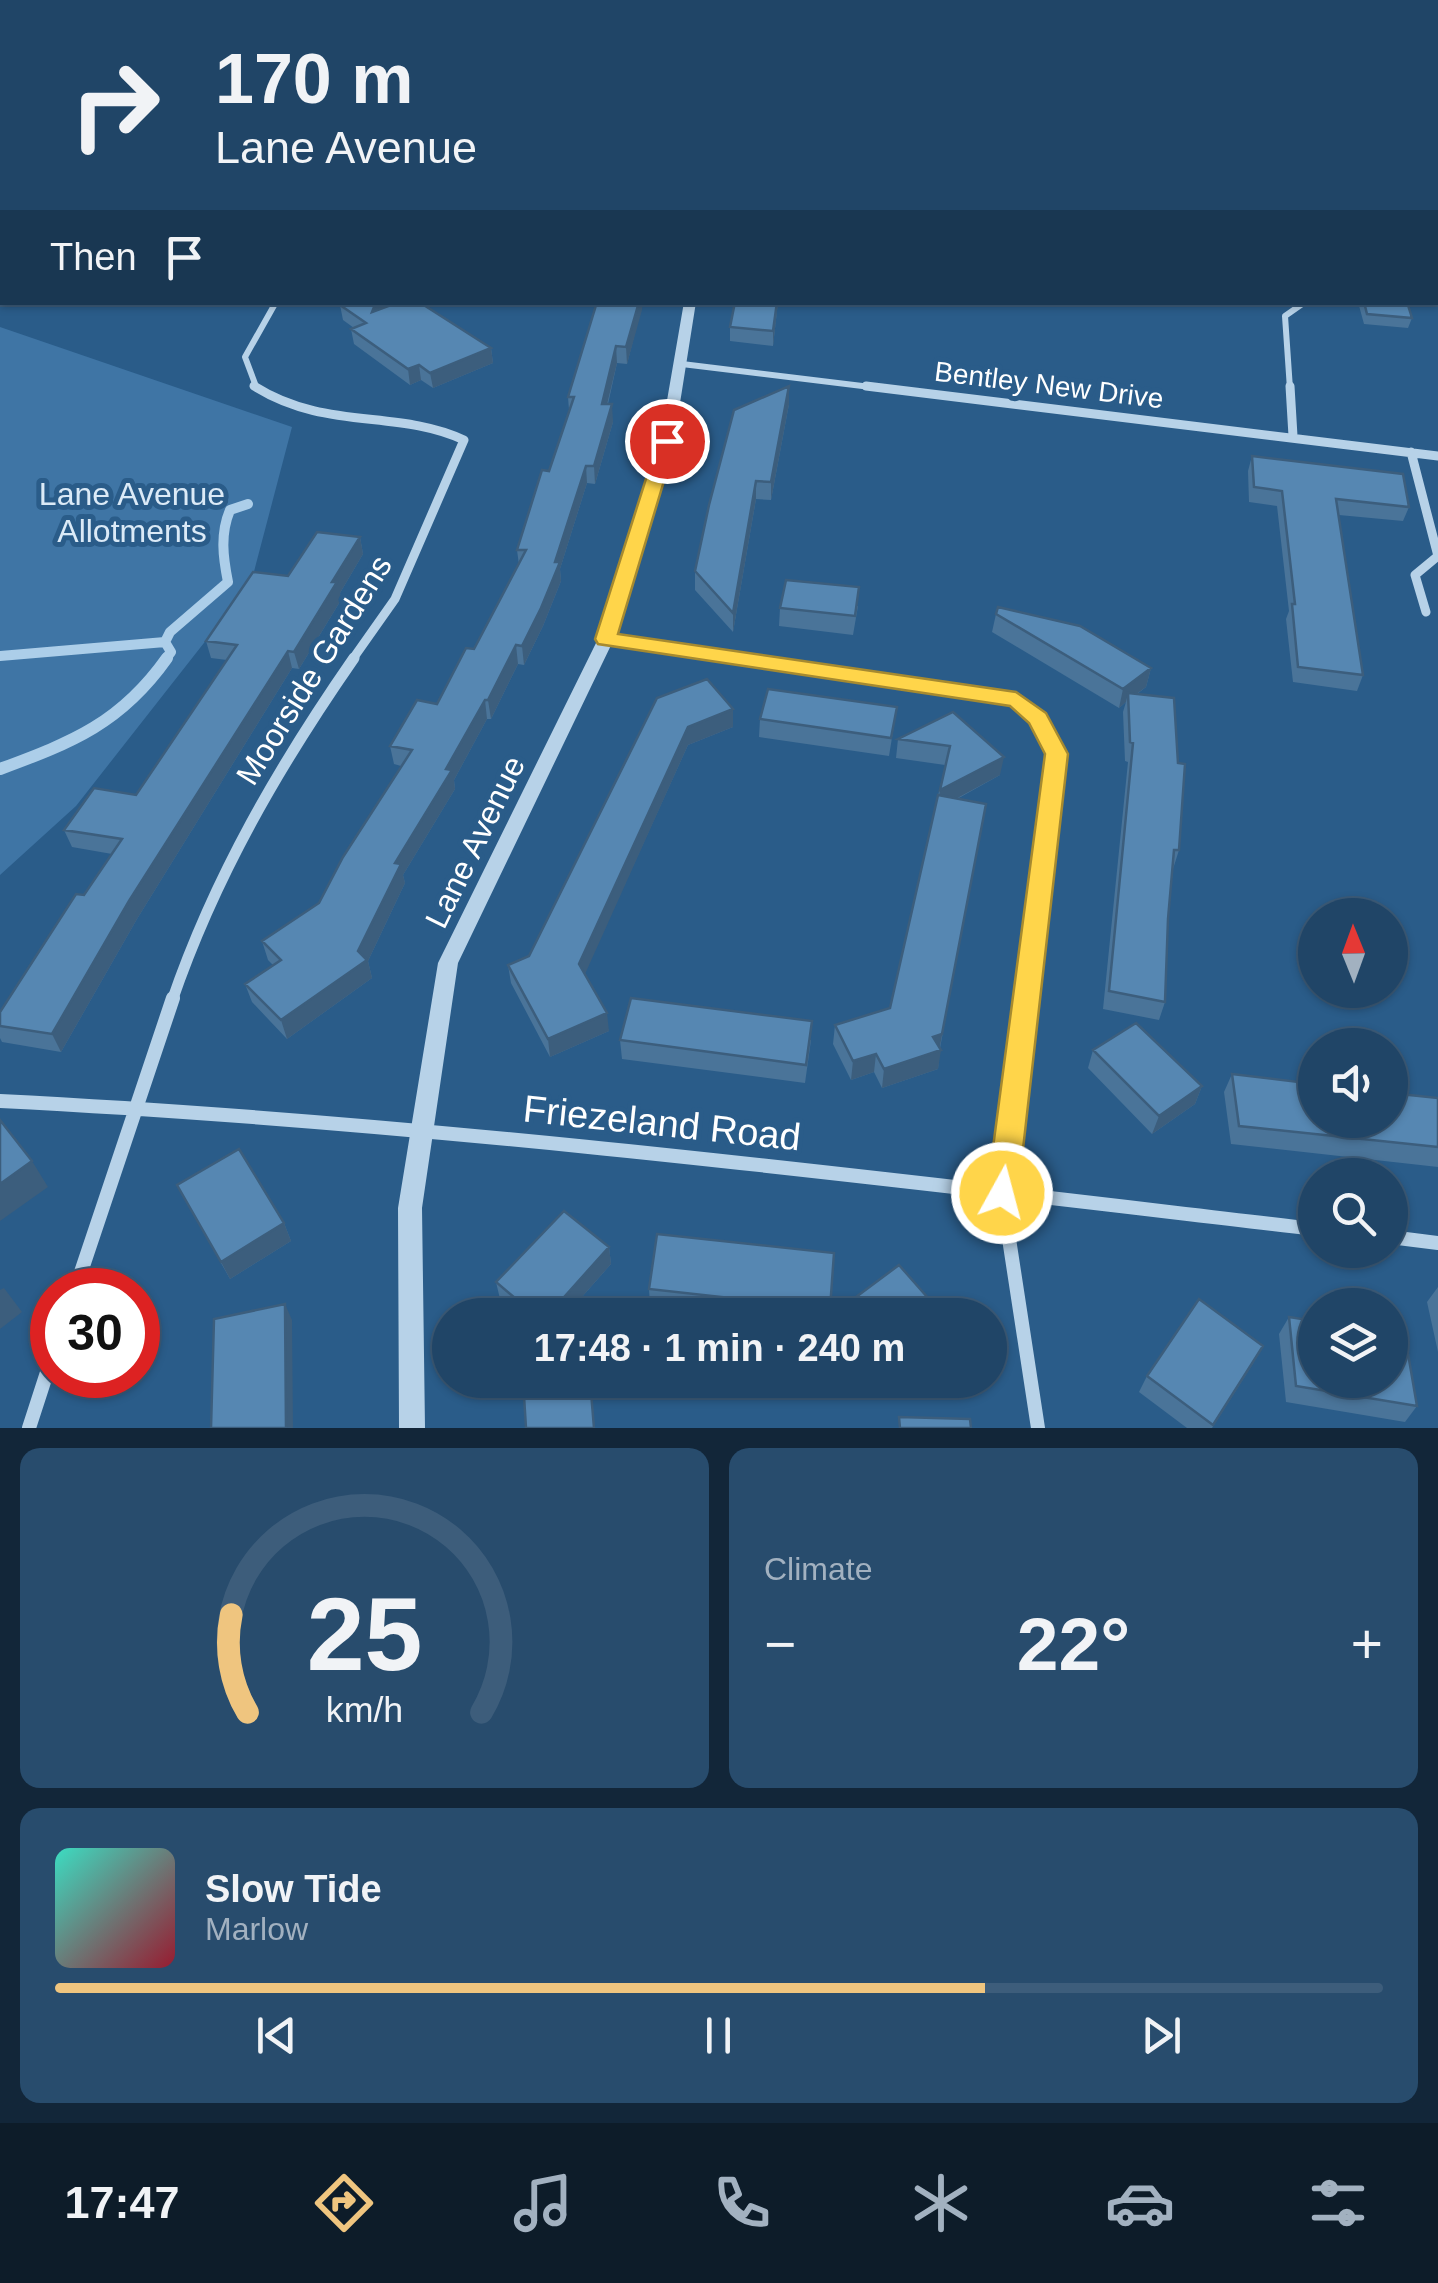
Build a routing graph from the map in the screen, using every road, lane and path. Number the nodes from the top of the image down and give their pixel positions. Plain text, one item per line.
1 (274, 305) edge
2 (690, 305) edge
3 (1301, 305) edge
4 (682, 364) junction
5 (1293, 436) junction
6 (1411, 452) junction
7 (1438, 456) edge
8 (1426, 612) dead end
9 (606, 639) junction
10 (0, 1101) edge
11 (137, 1106) junction
12 (419, 1130) junction
13 (1002, 1193) junction
14 (1298, 1226) edge
15 (1408, 1239) edge
16 (1438, 1242) edge
17 (82, 1268) edge
18 (38, 1398) edge
19 (28, 1428) edge
20 (412, 1428) edge
21 (1038, 1428) edge

1 - 11 street, Moorside Gardens
2 - 4 street, Lane Avenue
3 - 5 street
4 - 5 street, Bentley New Drive
4 - 9 street, Lane Avenue
5 - 6 street, Bentley New Drive
6 - 7 street, Bentley New Drive
6 - 8 street
9 - 12 street, Lane Avenue
9 - 13 street
10 - 11 street, Friezeland Road
11 - 12 street, Friezeland Road
11 - 17 street
12 - 13 street, Friezeland Road
12 - 20 street, Lane Avenue
13 - 14 street, Friezeland Road
13 - 21 street
15 - 16 street
18 - 19 street

